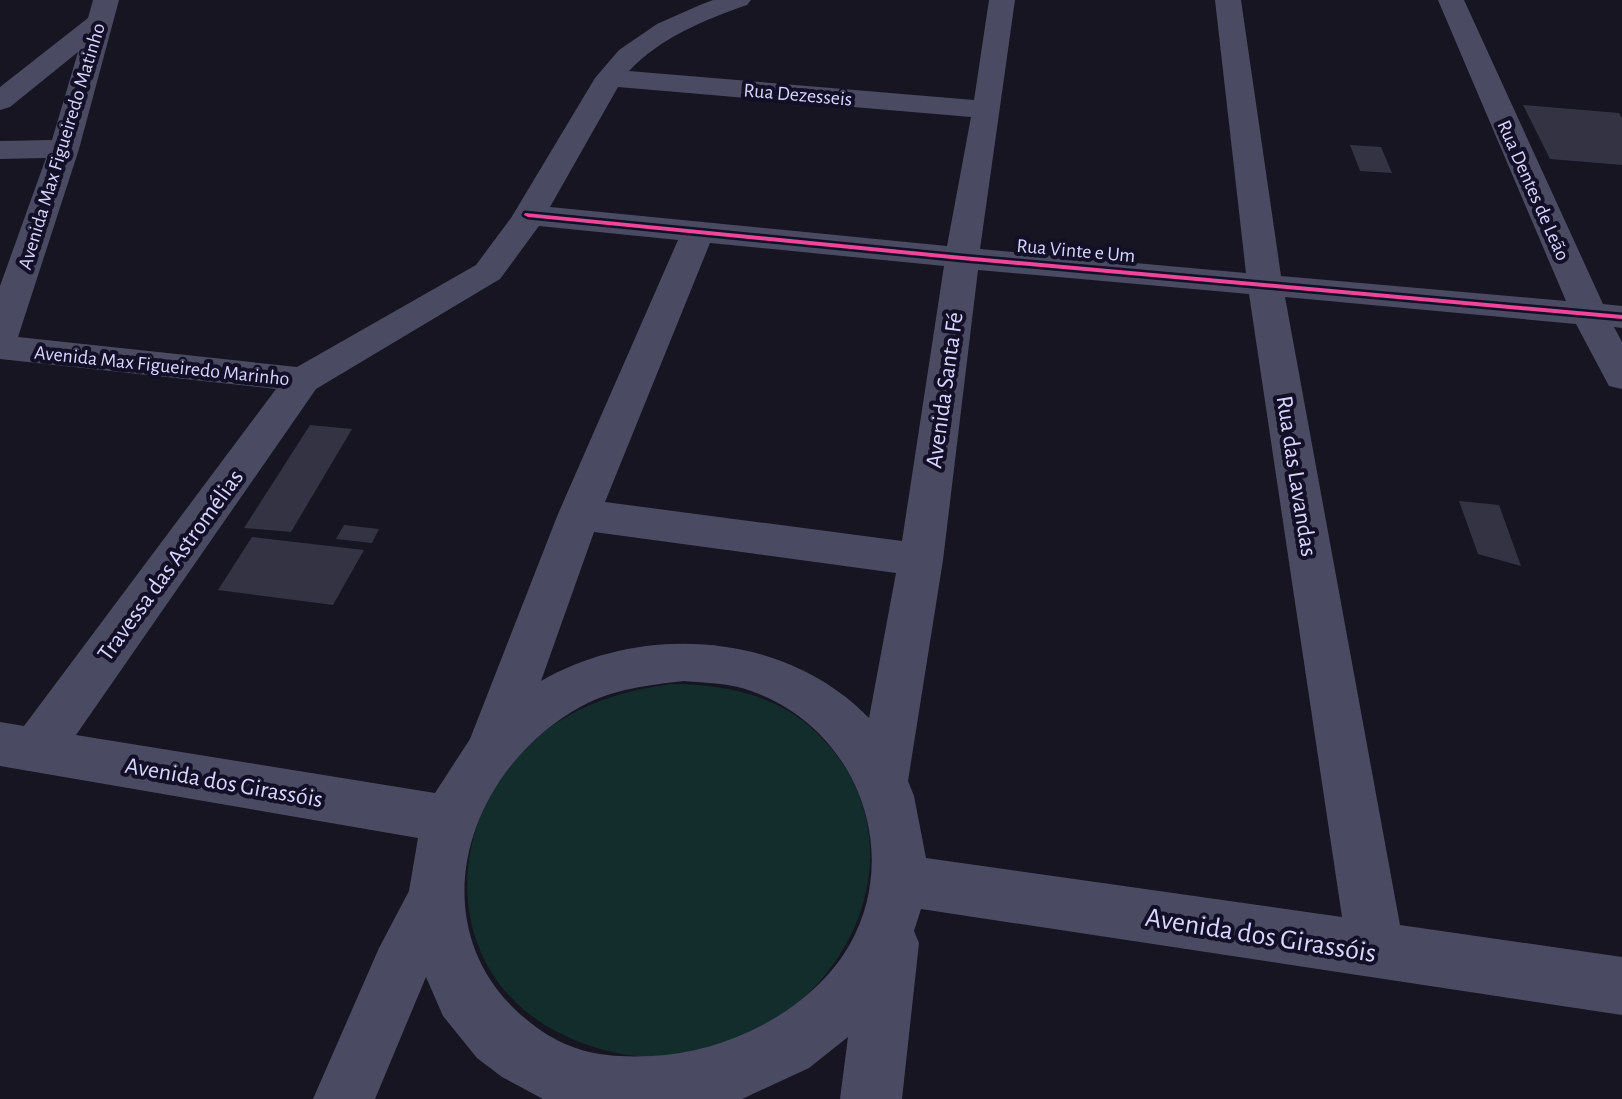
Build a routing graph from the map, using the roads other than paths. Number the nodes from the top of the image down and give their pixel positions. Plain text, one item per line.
1 (738, 0) edge
2 (1002, 0) edge
3 (1228, 0) edge
4 (1451, 0) edge
5 (102, 12) edge
6 (609, 78) junction
7 (0, 101) edge
8 (987, 110) junction
9 (64, 149) junction
10 (0, 150) edge
11 (528, 215) junction
12 (698, 232) junction
13 (962, 258) junction
14 (1265, 284) junction
15 (1606, 316) edge
16 (0, 337) edge
17 (0, 347) edge
18 (1622, 377) edge
19 (303, 380) junction
20 (579, 514) junction
21 (921, 560) junction
22 (18, 747) edge
23 (493, 747) junction
24 (883, 780) junction
25 (448, 819) junction
26 (434, 899) junction
27 (896, 901) junction
28 (1376, 951) junction
29 (1622, 986) edge
30 (344, 1099) edge
31 (871, 1099) edge

1 - 6 street, Avenida Max Figueiredo Marinho
2 - 8 street, Avenida Santa Fé
3 - 14 street, Rua das Lavandas
4 - 15 street, Rua Dentes de Leão
5 - 7 street
5 - 9 street, Avenida Max Figueiredo Matinho
6 - 8 street, Rua Dezesseis
6 - 11 street, Avenida Max Figueiredo Marinho
8 - 13 street, Avenida Santa Fé
9 - 10 street
9 - 16 street, Avenida Max Figueiredo Matinho
11 - 12 street, Rua Vinte e Um
11 - 19 street, Avenida Max Figueiredo Marinho
12 - 13 street, Rua Vinte e Um
12 - 20 street
13 - 14 street, Rua Vinte e Um
13 - 21 street, Avenida Santa Fé
14 - 15 street, Rua Vinte e Um
14 - 28 street, Rua das Lavandas
15 - 18 street, Rua Dentes de Leão
17 - 19 street, Avenida Max Figueiredo Marinho
19 - 22 street, Travessa das Astromélias
20 - 21 street
20 - 23 street
21 - 24 street, Avenida Santa Fé
22 - 25 street, Avenida dos Girassóis
23 - 24 street
23 - 25 street
24 - 27 street
25 - 26 street
26 - 27 street
26 - 30 street
27 - 28 street, Avenida dos Girassóis
27 - 31 street
28 - 29 street, Avenida dos Girassóis

